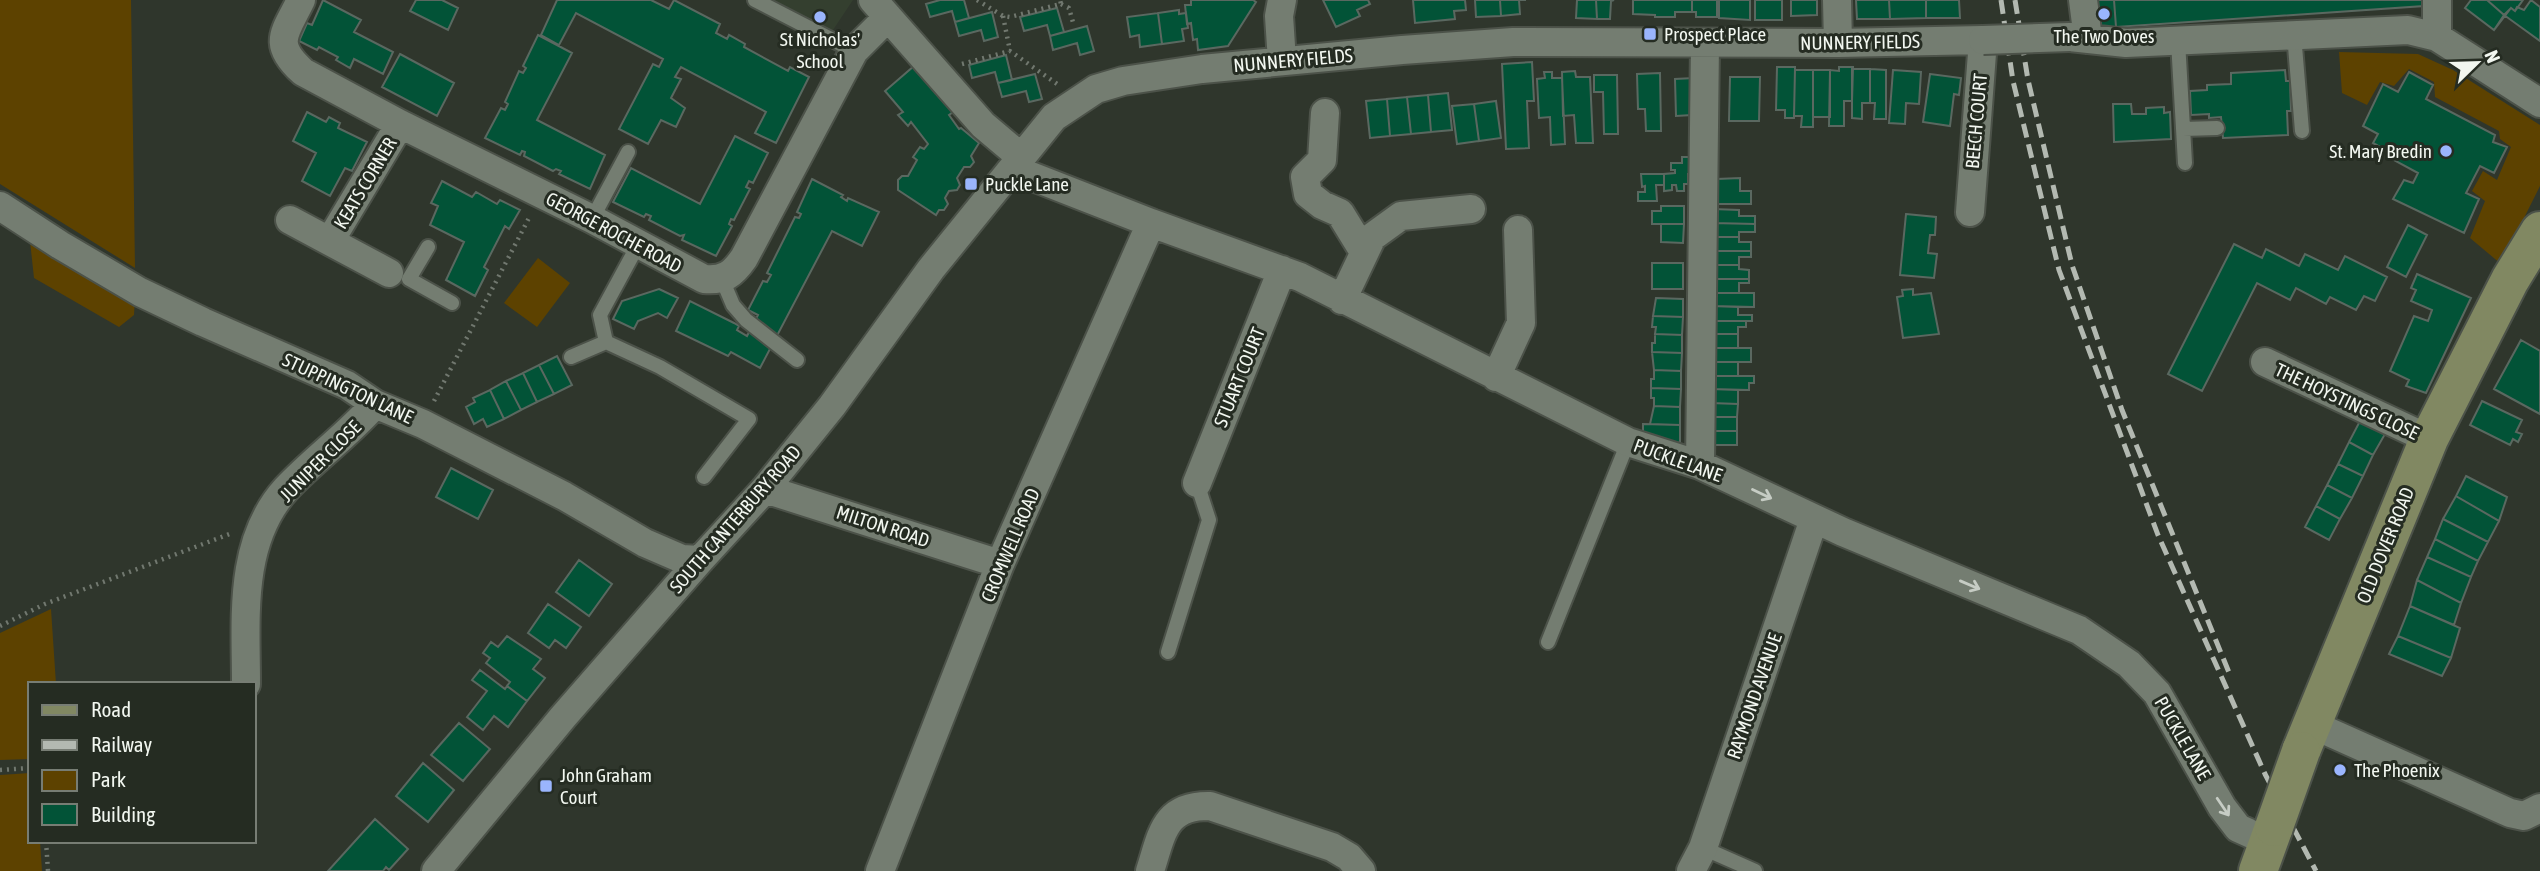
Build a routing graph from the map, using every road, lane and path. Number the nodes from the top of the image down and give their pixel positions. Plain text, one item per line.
1 (301, 0) edge
2 (755, 0) edge
3 (977, 0) edge
4 (1282, 0) edge
5 (1837, 0) edge
6 (2083, 0) edge
7 (2437, 0) edge
8 (1060, 2) edge
9 (880, 8) edge
10 (1003, 16) junction
11 (1074, 26) dead end
12 (2294, 34) junction
13 (2437, 37) junction
14 (2079, 38) junction
15 (1983, 40) junction
16 (2178, 41) junction
17 (1705, 43) junction
18 (1838, 43) junction
19 (854, 51) junction
20 (1010, 51) junction
21 (1282, 61) junction
22 (960, 64) dead end
23 (1065, 90) dead end
24 (2540, 103) edge
25 (1325, 113) dead end
26 (400, 124) junction
27 (2217, 128) dead end
28 (2183, 129) junction
29 (2302, 131) dead end
30 (628, 152) dead end
31 (1017, 163) junction
32 (2185, 163) dead end
33 (542, 194) junction
34 (1978, 203) dead end
35 (0, 206) edge
36 (1471, 209) dead end
37 (592, 219) junction
38 (290, 220) dead end
39 (1151, 223) junction
40 (1518, 230) dead end
41 (2540, 231) edge
42 (330, 241) junction
43 (638, 245) junction
44 (428, 247) dead end
45 (1364, 252) junction
46 (1282, 270) junction
47 (399, 276) junction
48 (722, 279) junction
49 (1342, 300) junction
50 (452, 303) dead end
51 (606, 341) junction
52 (571, 357) dead end
53 (797, 360) dead end
54 (2265, 362) dead end
55 (1496, 377) junction
56 (375, 404) junction
57 (423, 424) junction
58 (2429, 439) junction
59 (1628, 442) junction
60 (1700, 465) junction
61 (704, 477) dead end
62 (1197, 483) joint
63 (765, 489) junction
64 (1814, 519) junction
65 (260, 535) junction
66 (700, 560) junction
67 (1000, 564) junction
68 (0, 626) edge
69 (1548, 642) dead end
70 (1168, 652) dead end
71 (246, 682) edge
72 (2306, 737) junction
73 (28, 768) edge
74 (0, 769) edge
75 (2539, 811) edge
76 (46, 843) edge
77 (2267, 847) edge
78 (1697, 859) edge
79 (47, 871) edge
80 (436, 871) edge
81 (880, 871) edge
82 (1150, 871) edge
83 (1361, 871) edge
84 (1755, 871) edge

1 - 26 street, GEORGE ROCHE ROAD
2 - 19 lane
3 - 10 path
4 - 21 street
5 - 18 street
6 - 14 street
7 - 13 street
8 - 10 path
8 - 11 path
9 - 19 street
9 - 31 street
10 - 20 path
12 - 13 street, NUNNERY FIELDS
12 - 16 street, NUNNERY FIELDS
12 - 29 lane
13 - 24 street, NUNNERY FIELDS
14 - 15 street, NUNNERY FIELDS, bridge
14 - 16 street, NUNNERY FIELDS
15 - 18 street, NUNNERY FIELDS
15 - 34 street, BEECH COURT
16 - 28 lane
17 - 18 street, NUNNERY FIELDS
17 - 21 street, NUNNERY FIELDS
17 - 60 street
19 - 48 street
20 - 22 path
20 - 23 path
21 - 31 street, NUNNERY FIELDS
25 - 45 street
26 - 33 street, GEORGE ROCHE ROAD
26 - 42 street, KEATS CORNER
27 - 28 lane
28 - 32 lane
30 - 37 lane
31 - 39 street, PUCKLE LANE
31 - 63 street, SOUTH CANTERBURY ROAD
33 - 37 street, GEORGE ROCHE ROAD
33 - 57 path
35 - 56 street, STUPPINGTON LANE
36 - 45 street
37 - 43 street, GEORGE ROCHE ROAD
38 - 42 street, KEATS CORNER
39 - 46 street, PUCKLE LANE
39 - 67 street, CROMWELL ROAD
40 - 55 street
41 - 58 street, OLD DOVER ROAD
42 - 47 street, KEATS CORNER
43 - 48 street, GEORGE ROCHE ROAD
43 - 51 lane
44 - 47 lane
45 - 49 street
46 - 49 street, PUCKLE LANE
46 - 62 street, STUART COURT
47 - 50 lane
48 - 53 lane
49 - 55 street, PUCKLE LANE
51 - 52 lane
51 - 61 lane
54 - 58 street, THE HOYSTINGS CLOSE
55 - 59 street, PUCKLE LANE
56 - 57 street, STUPPINGTON LANE
56 - 65 street, JUNIPER CLOSE
57 - 66 street, STUPPINGTON LANE
58 - 72 street, OLD DOVER ROAD
59 - 60 street, PUCKLE LANE
59 - 69 lane
60 -> 64 street, PUCKLE LANE
62 - 70 lane
63 - 66 street, SOUTH CANTERBURY ROAD
63 - 67 street, MILTON ROAD
64 -> 77 street, PUCKLE LANE
64 - 78 street, RAYMOND AVENUE
65 - 68 path
65 - 71 street, JUNIPER CLOSE
66 - 80 street, SOUTH CANTERBURY ROAD
67 - 81 street, CROMWELL ROAD
72 - 75 street
72 - 77 street, OLD DOVER ROAD, bridge
73 - 74 path
76 - 79 path
78 - 84 lane
82 - 83 street

